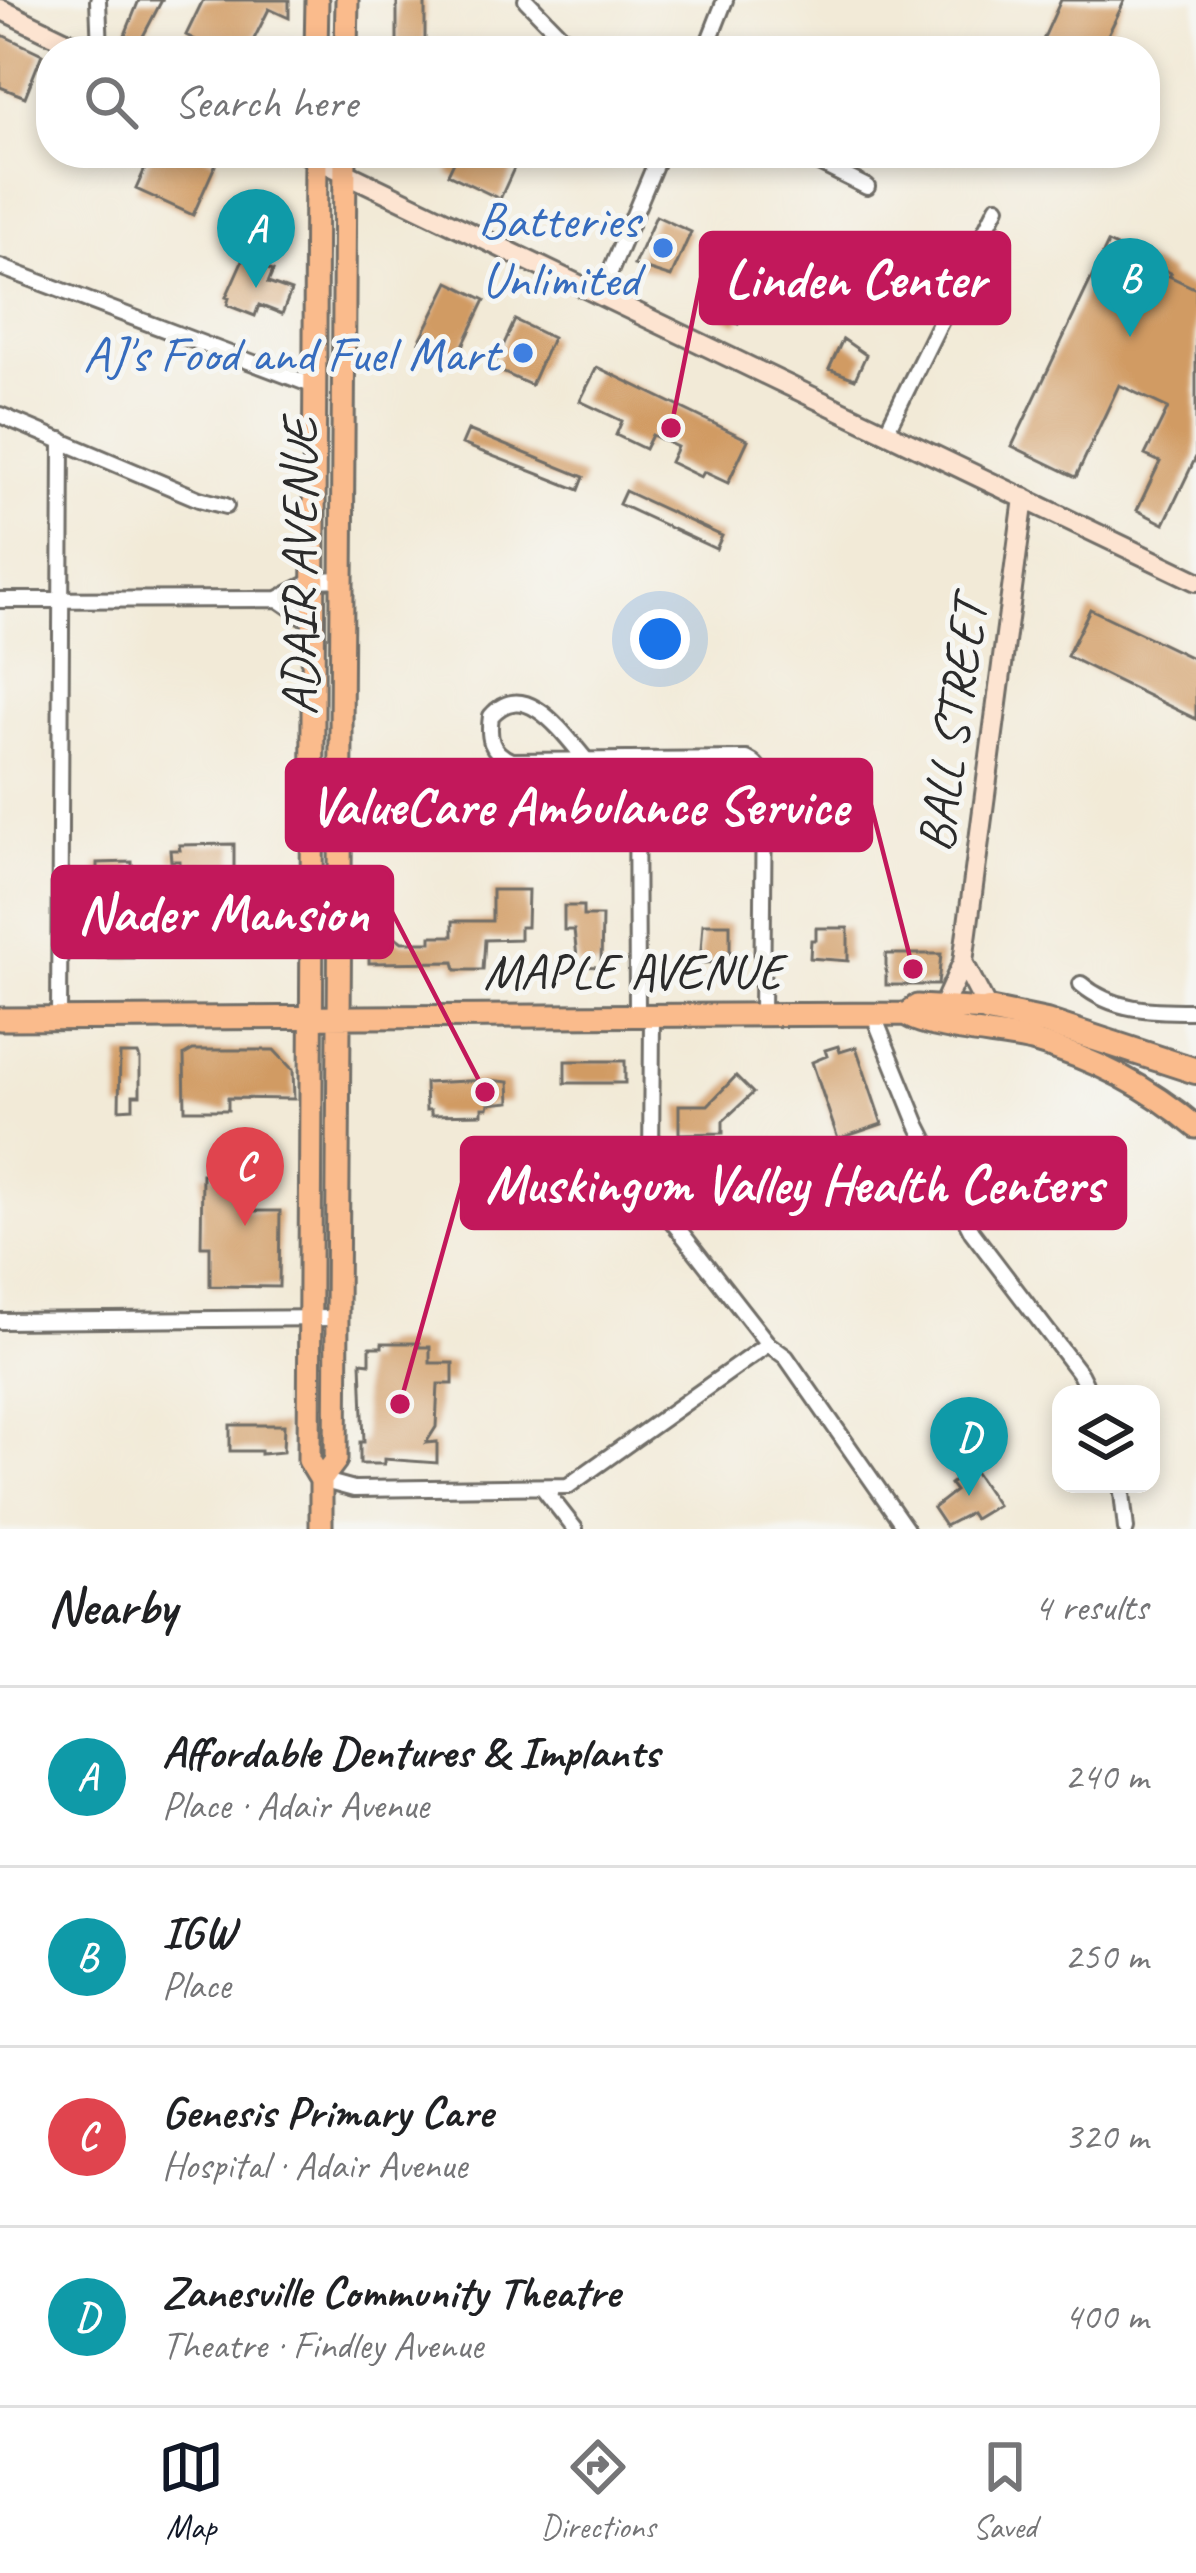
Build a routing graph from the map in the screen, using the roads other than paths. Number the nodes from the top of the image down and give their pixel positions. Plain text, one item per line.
1 (98, 0) edge
2 (317, 0) edge
3 (347, 0) edge
4 (526, 0) edge
5 (725, 0) edge
6 (0, 9) edge
7 (56, 36) edge
8 (99, 36) edge
9 (316, 36) edge
10 (346, 36) edge
11 (561, 36) edge
12 (711, 36) edge
13 (312, 168) edge
14 (345, 168) edge
15 (356, 168) edge
16 (654, 168) edge
17 (829, 168) edge
18 (868, 187) dead end
19 (997, 207) dead end
20 (0, 267) edge
21 (599, 296) junction
22 (317, 387) junction
23 (0, 415) edge
24 (886, 432) junction
25 (62, 440) junction
26 (1024, 498) junction
27 (226, 506) dead end
28 (344, 579) junction
29 (316, 580) junction
30 (1196, 581) edge
31 (278, 598) junction
32 (0, 600) edge
33 (61, 601) junction
34 (315, 625) junction
35 (586, 760) junction
36 (636, 760) junction
37 (962, 962) junction
38 (1081, 984) dead end
39 (943, 1006) junction
40 (988, 1010) junction
41 (1196, 1011) edge
42 (762, 1014) junction
43 (873, 1014) junction
44 (906, 1014) junction
45 (645, 1015) junction
46 (313, 1016) junction
47 (340, 1017) junction
48 (0, 1018) edge
49 (59, 1018) junction
50 (1196, 1070) edge
51 (1196, 1127) edge
52 (310, 1318) junction
53 (337, 1318) junction
54 (0, 1321) edge
55 (768, 1344) junction
56 (1086, 1385) edge
57 (321, 1480) junction
58 (543, 1488) junction
59 (1122, 1493) edge
60 (321, 1529) edge
61 (575, 1529) edge
62 (907, 1529) edge
63 (1126, 1529) edge

1 - 8 street
2 - 9 main road
3 - 10 main road
4 - 11 street
5 - 12 street
6 - 7 main road
13 - 22 main road, ADAIR AVENUE
14 - 28 main road, ADAIR AVENUE
15 - 21 main road
16 - 21 street
17 - 18 street
19 - 24 street
20 - 22 street
21 - 24 main road
22 - 29 main road, ADAIR AVENUE
23 - 25 street
24 - 26 main road
25 - 27 street
25 - 33 street
26 - 30 main road
26 - 37 main road, BALL STREET
28 - 29 street
28 - 47 main road, ADAIR AVENUE
29 - 31 street
29 - 34 main road, ADAIR AVENUE
31 - 33 street
31 - 34 street
32 - 33 street
33 - 49 street
34 - 46 main road, ADAIR AVENUE
35 - 35 street
35 - 36 street
36 - 42 street
36 - 45 street
37 - 39 main road, BALL STREET
37 - 40 main road
38 - 41 street
39 - 40 main road
39 - 44 main road
40 - 50 highway
42 - 43 main road, MAPLE AVENUE
42 - 45 main road, MAPLE AVENUE
43 - 44 main road, MAPLE AVENUE
43 - 56 street
44 - 51 main road
45 - 47 main road, MAPLE AVENUE
45 - 55 street
46 - 47 main road, MAPLE AVENUE
46 - 49 main road, MAPLE AVENUE
46 - 52 main road, ADAIR AVENUE
47 - 53 main road, ADAIR AVENUE
48 - 49 main road, MAPLE AVENUE
52 - 53 street
52 - 54 street
52 - 57 main road, ADAIR AVENUE
53 - 57 main road, ADAIR AVENUE
55 - 58 street
55 - 62 street
57 - 58 street
57 - 60 main road, ADAIR AVENUE
58 - 61 street
59 - 63 street

